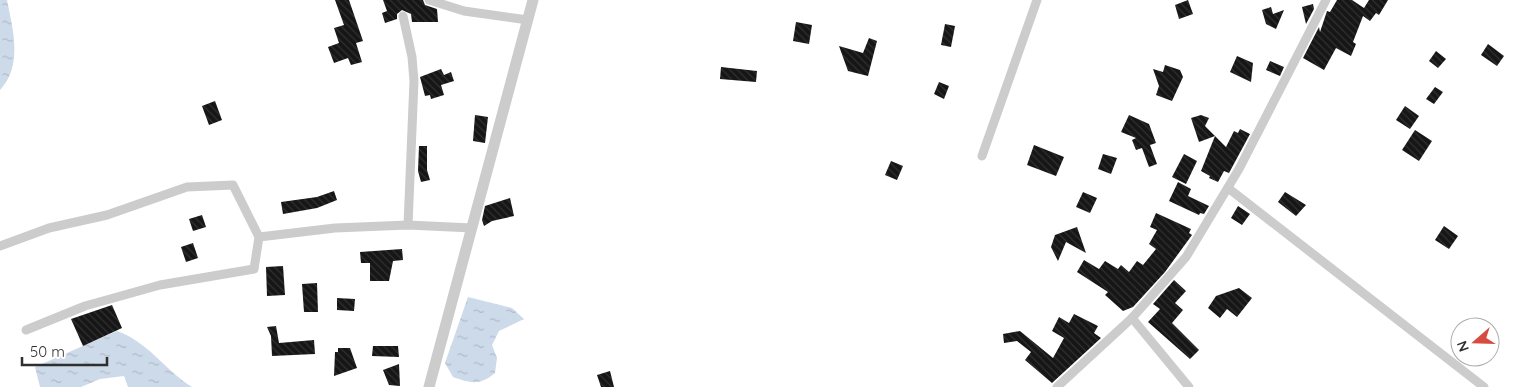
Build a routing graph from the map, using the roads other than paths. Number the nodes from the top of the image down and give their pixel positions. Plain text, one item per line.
1 (429, 0) edge
2 (533, 0) edge
3 (1037, 0) edge
4 (1326, 0) edge
5 (403, 16) dead end
6 (528, 20) junction
7 (982, 156) dead end
8 (1228, 188) junction
9 (408, 225) junction
10 (472, 228) junction
11 (259, 237) junction
12 (0, 246) edge
13 (1132, 318) junction
14 (26, 330) dead end
15 (429, 387) edge
16 (1057, 387) edge
17 (1189, 387) edge
18 (1484, 387) edge

1 - 6 street
2 - 6 street
3 - 7 street
4 - 8 street
5 - 9 street
6 - 10 street
8 - 13 street
8 - 18 street
9 - 10 street
9 - 11 street
10 - 15 street
11 - 12 street
11 - 14 street
13 - 16 street
13 - 17 street

